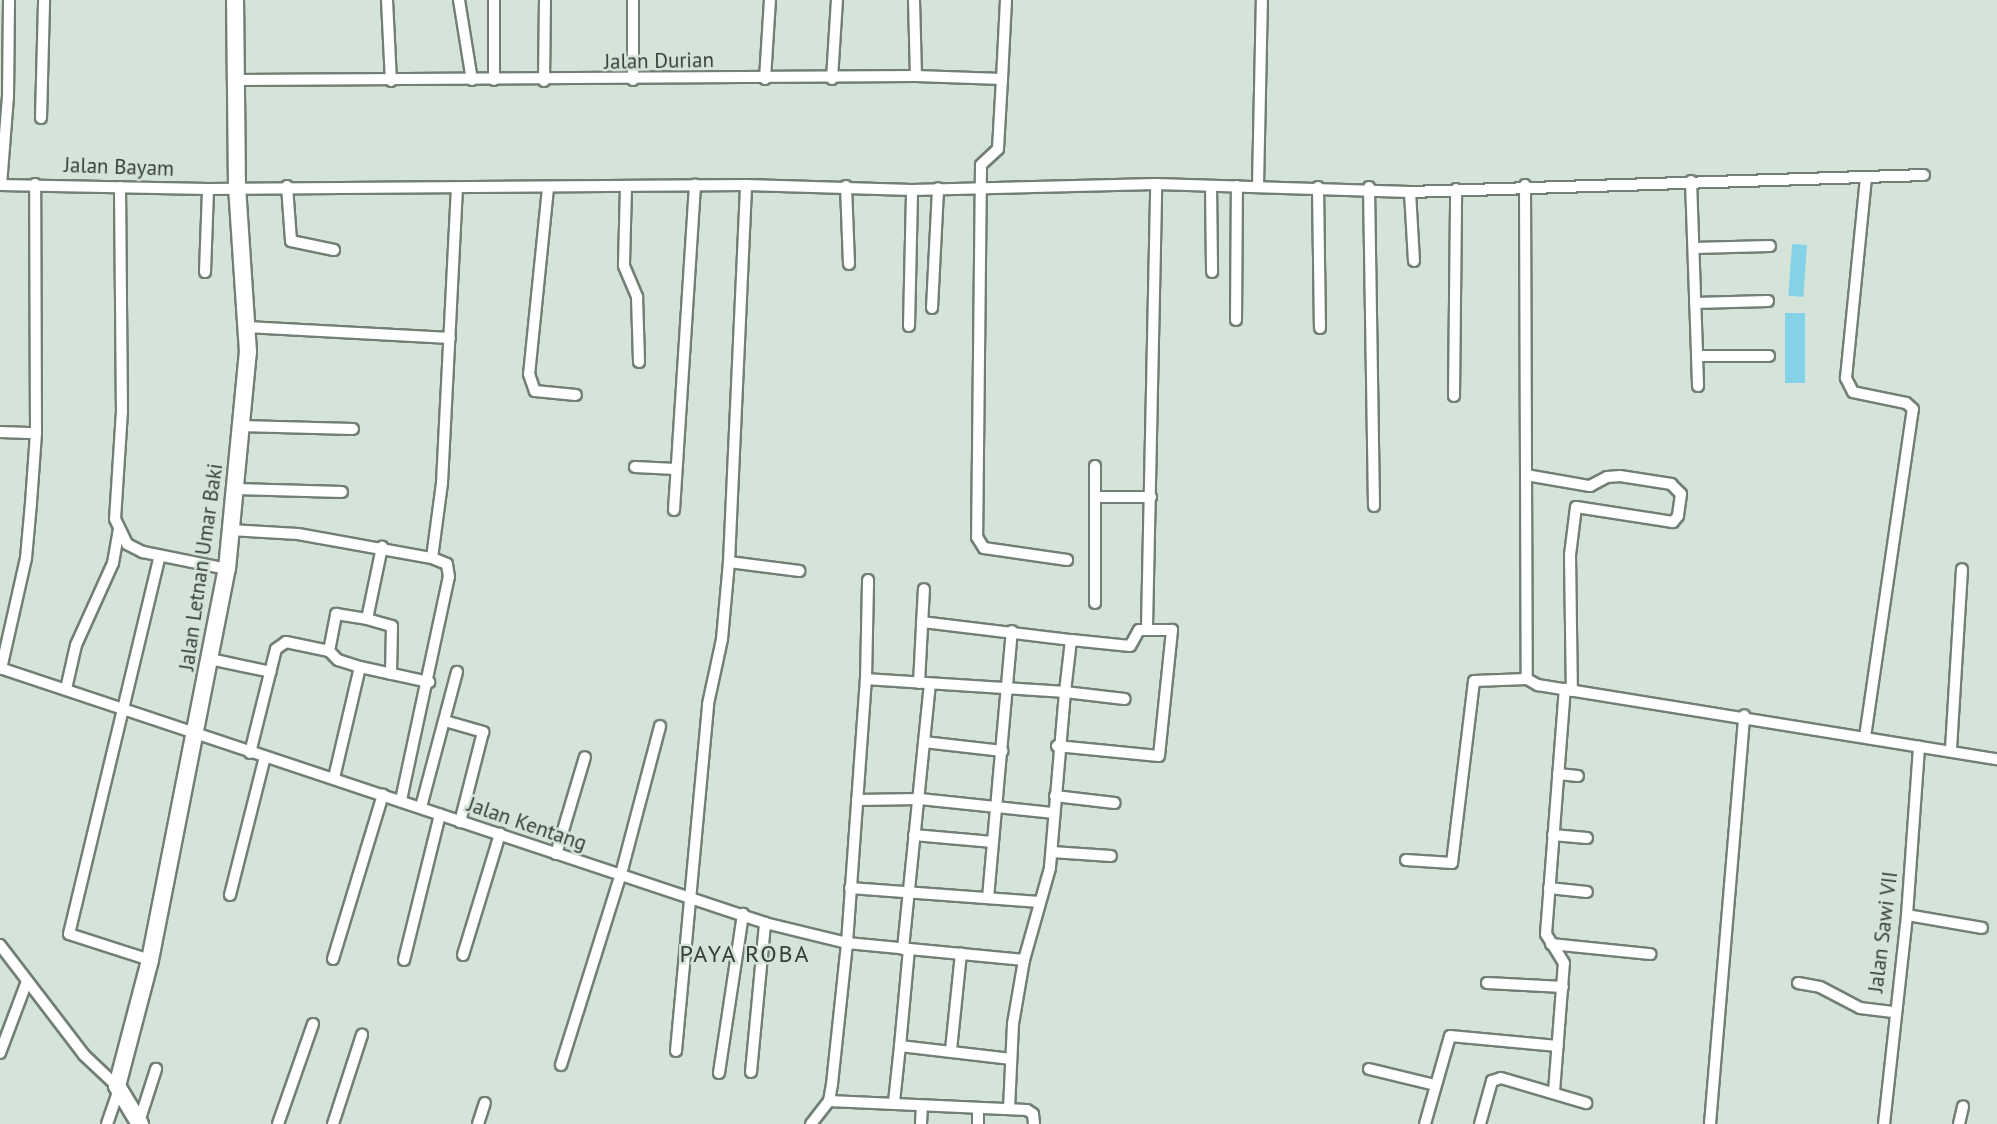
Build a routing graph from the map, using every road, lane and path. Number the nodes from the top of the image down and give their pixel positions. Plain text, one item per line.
1 (9, 0) edge
2 (44, 0) edge
3 (235, 0) edge
4 (387, 0) edge
5 (459, 0) edge
6 (494, 0) edge
7 (545, 0) edge
8 (633, 0) edge
9 (770, 0) edge
10 (837, 0) edge
11 (914, 0) edge
12 (1006, 0) edge
13 (1262, 0) edge
14 (916, 76) junction
15 (765, 79) junction
16 (832, 79) junction
17 (1002, 79) junction
18 (237, 80) junction
19 (391, 80) junction
20 (472, 80) junction
21 (495, 80) junction
22 (633, 80) junction
23 (544, 81) junction
24 (4, 89) edge
25 (41, 118) dead end
26 (2, 164) edge
27 (1924, 175) dead end
28 (1866, 177) junction
29 (1691, 181) junction
30 (35, 184) junction
31 (1156, 184) junction
32 (0, 185) edge
33 (695, 185) junction
34 (746, 185) junction
35 (288, 186) junction
36 (846, 186) junction
37 (1211, 186) junction
38 (1237, 186) junction
39 (1258, 186) junction
40 (1525, 186) junction
41 (120, 187) junction
42 (237, 187) junction
43 (457, 187) junction
44 (626, 187) junction
45 (1318, 187) junction
46 (1369, 187) junction
47 (548, 188) junction
48 (938, 188) junction
49 (981, 188) junction
50 (208, 189) junction
51 (1456, 189) junction
52 (912, 190) junction
53 (1410, 192) junction
54 (1770, 246) dead end
55 (1694, 248) junction
56 (334, 250) dead end
57 (1414, 261) dead end
58 (849, 264) dead end
59 (205, 272) dead end
60 (1212, 272) dead end
61 (1768, 301) dead end
62 (1695, 303) junction
63 (932, 308) dead end
64 (1236, 320) dead end
65 (909, 326) dead end
66 (247, 327) junction
67 (1320, 328) dead end
68 (450, 338) junction
69 (1697, 356) junction
70 (1769, 356) dead end
71 (639, 362) dead end
72 (1698, 386) dead end
73 (576, 395) dead end
74 (1454, 396) dead end
75 (240, 426) junction
76 (353, 429) dead end
77 (0, 432) edge
78 (36, 433) junction
79 (1095, 466) dead end
80 (635, 467) dead end
81 (676, 469) junction
82 (1526, 475) junction
83 (236, 489) junction
84 (342, 492) dead end
85 (1095, 497) junction
86 (1151, 497) junction
87 (1374, 506) dead end
88 (674, 510) dead end
89 (119, 530) junction
90 (230, 530) junction
91 (382, 547) junction
92 (159, 558) junction
93 (432, 558) junction
94 (1067, 560) dead end
95 (729, 562) junction
96 (227, 569) junction
97 (1962, 569) dead end
98 (799, 571) dead end
99 (868, 580) dead end
100 (924, 589) dead end
101 (1095, 603) dead end
102 (367, 618) junction
103 (922, 622) junction
104 (1147, 628) junction
105 (1012, 631) junction
106 (1071, 640) junction
107 (329, 651) junction
108 (210, 659) junction
109 (360, 667) junction
110 (0, 669) edge
111 (271, 672) junction
112 (457, 672) dead end
113 (391, 674) junction
114 (866, 678) junction
115 (1527, 678) junction
116 (429, 681) junction
117 (924, 684) junction
118 (66, 689) junction
119 (1569, 690) junction
120 (1006, 691) junction
121 (1065, 692) junction
122 (1125, 699) dead end
123 (123, 712) junction
124 (1744, 715) junction
125 (445, 721) junction
126 (660, 726) dead end
127 (195, 737) junction
128 (1866, 737) junction
129 (925, 742) junction
130 (1058, 746) junction
131 (1919, 746) junction
132 (1951, 749) junction
133 (1002, 751) junction
134 (250, 753) junction
135 (265, 757) junction
136 (585, 757) dead end
137 (1997, 759) edge
138 (1558, 774) junction
139 (1578, 776) dead end
140 (334, 778) junction
141 (383, 794) junction
142 (1055, 796) junction
143 (920, 799) junction
144 (401, 800) junction
145 (857, 800) junction
146 (1115, 803) dead end
147 (421, 807) junction
148 (996, 807) junction
149 (1054, 813) junction
150 (440, 814) junction
151 (460, 821) junction
152 (500, 834) junction
153 (914, 835) junction
154 (1553, 835) junction
155 (1587, 838) dead end
156 (993, 842) junction
157 (1052, 852) junction
158 (556, 854) junction
159 (1111, 856) dead end
160 (1406, 860) dead end
161 (621, 874) junction
162 (850, 888) junction
163 (1549, 888) junction
164 (908, 891) junction
165 (1587, 892) dead end
166 (230, 895) dead end
167 (988, 898) junction
168 (691, 900) junction
169 (1039, 902) junction
170 (743, 914) junction
171 (1907, 915) junction
172 (765, 923) junction
173 (1982, 928) dead end
174 (847, 943) junction
175 (1551, 944) junction
176 (0, 945) edge
177 (906, 949) junction
178 (961, 954) junction
179 (1650, 954) dead end
180 (463, 955) dead end
181 (333, 959) dead end
182 (150, 960) junction
183 (404, 960) dead end
184 (1024, 960) junction
185 (27, 981) junction
186 (1487, 983) dead end
187 (1798, 984) dead end
188 (1563, 987) junction
189 (1893, 1012) junction
190 (313, 1024) dead end
191 (362, 1035) dead end
192 (900, 1046) junction
193 (1558, 1046) junction
194 (951, 1050) junction
195 (676, 1051) dead end
196 (0, 1053) edge
197 (1011, 1059) junction
198 (561, 1065) dead end
199 (156, 1069) dead end
200 (1369, 1069) dead end
201 (751, 1072) dead end
202 (719, 1073) dead end
203 (1435, 1085) junction
204 (118, 1089) junction
205 (1554, 1092) junction
206 (829, 1101) junction
207 (894, 1102) junction
208 (485, 1103) dead end
209 (1586, 1103) dead end
210 (1963, 1105) dead end
211 (922, 1106) junction
212 (978, 1108) junction
213 (1009, 1109) junction
214 (139, 1123) edge
215 (107, 1124) edge
216 (278, 1124) edge
217 (333, 1124) edge
218 (478, 1124) edge
219 (811, 1124) edge
220 (921, 1124) edge
221 (978, 1124) edge
222 (1034, 1124) edge
223 (1425, 1124) edge
224 (1480, 1124) edge
225 (1710, 1124) edge
226 (1884, 1124) edge
227 (1959, 1124) edge

1 - 24 street
2 - 25 street
3 - 18 street, Jalan Letnan Umar Baki
4 - 19 street
5 - 20 street
6 - 21 street
7 - 23 street
8 - 22 street
9 - 15 street
10 - 16 street
11 - 14 street
12 - 17 street
13 - 39 street
14 - 16 street, Jalan Durian
14 - 17 street, Jalan Durian
15 - 16 street, Jalan Durian
15 - 22 street, Jalan Durian
17 - 49 street
18 - 19 street, Jalan Durian
18 - 42 street, Jalan Letnan Umar Baki
19 - 20 street, Jalan Durian
20 - 21 street, Jalan Durian
21 - 23 street, Jalan Durian
22 - 23 street, Jalan Durian
24 - 26 street
26 - 32 street
27 - 28 street, Jalan Bayam
28 - 29 street, Jalan Bayam
28 - 128 street
29 - 40 street, Jalan Bayam
29 - 55 street
30 - 32 street, Jalan Bayam
30 - 41 street, Jalan Bayam
30 - 78 street
31 - 37 street, Jalan Bayam
31 - 49 street, Jalan Bayam
31 - 86 street
33 - 34 street, Jalan Bayam
33 - 44 street, Jalan Bayam
33 - 81 street
34 - 36 street, Jalan Bayam
34 - 95 street
35 - 42 street, Jalan Bayam
35 - 43 street, Jalan Bayam
35 - 56 street
36 - 52 street, Jalan Bayam
36 - 58 street
37 - 38 street, Jalan Bayam
37 - 60 street
38 - 39 street, Jalan Bayam
38 - 64 street
39 - 45 street, Jalan Bayam
40 - 51 street, Jalan Bayam
40 - 82 street
41 - 50 street, Jalan Bayam
41 - 89 street
42 - 50 street, Jalan Bayam
42 - 66 street, Jalan Letnan Umar Baki
43 - 47 street, Jalan Bayam
43 - 68 street
44 - 47 street, Jalan Bayam
44 - 71 street
45 - 46 street, Jalan Bayam
45 - 67 street
46 - 53 street, Jalan Bayam
46 - 87 street
47 - 73 street
48 - 49 street, Jalan Bayam
48 - 52 street, Jalan Bayam
48 - 63 street
49 - 94 street
50 - 59 street
51 - 53 street, Jalan Bayam
51 - 74 street
52 - 65 street
53 - 57 street
54 - 55 street
55 - 62 street
61 - 62 street
62 - 69 street
66 - 68 street
66 - 75 street, Jalan Letnan Umar Baki
68 - 93 street
69 - 70 street
69 - 72 street
75 - 76 street
75 - 83 street, Jalan Letnan Umar Baki
77 - 78 street
78 - 110 street
79 - 85 street
80 - 81 street
81 - 88 street
82 - 115 street
82 - 119 street
83 - 84 street
83 - 90 street, Jalan Letnan Umar Baki
85 - 86 street
85 - 101 street
86 - 104 street
89 - 92 street
89 - 118 street
90 - 91 street
90 - 96 street, Jalan Letnan Umar Baki
91 - 93 street
91 - 102 street
92 - 96 street
92 - 123 street
93 - 116 street
95 - 98 street
95 - 168 street
96 - 108 street, Jalan Letnan Umar Baki
97 - 132 street
99 - 114 street
100 - 103 street
102 - 107 street
102 - 113 street
103 - 105 street
103 - 117 street
104 - 106 street
104 - 130 street
105 - 106 street
105 - 120 street
106 - 121 street
107 - 109 street
107 - 111 street
108 - 111 street
108 - 127 street, Jalan Letnan Umar Baki
109 - 113 street
109 - 140 street
110 - 118 street, Jalan Kentang
111 - 134 street
112 - 125 street
113 - 116 street
114 - 117 street
114 - 145 street
115 - 119 street
115 - 160 street
116 - 144 street
117 - 120 street
117 - 129 street
118 - 123 street, Jalan Kentang
119 - 124 street
119 - 138 street
120 - 121 street
120 - 133 street
121 - 122 street
121 - 130 street
123 - 127 street, Jalan Kentang
123 - 182 street
124 - 128 street
124 - 225 street
125 - 147 street
125 - 151 street
126 - 161 street
127 - 134 street, Jalan Kentang
127 - 182 street, Jalan Letnan Umar Baki
128 - 131 street
129 - 133 street
129 - 143 street
130 - 142 street
131 - 132 street
131 - 171 street, Jalan Sawi VII
132 - 137 street
133 - 148 street
134 - 135 street, Jalan Kentang
135 - 140 street, Jalan Kentang
135 - 166 street
136 - 158 street
138 - 139 street
138 - 154 street
140 - 141 street, Jalan Kentang
141 - 144 street, Jalan Kentang
141 - 181 street
142 - 146 street
142 - 149 street
143 - 145 street
143 - 148 street
143 - 153 street
144 - 147 street, Jalan Kentang
145 - 162 street
147 - 150 street, Jalan Kentang
148 - 149 street
148 - 156 street
149 - 157 street
150 - 151 street, Jalan Kentang
150 - 183 street
151 - 152 street, Jalan Kentang
152 - 158 street, Jalan Kentang
152 - 180 street
153 - 156 street
153 - 164 street
154 - 155 street
154 - 163 street
156 - 167 street
157 - 159 street
157 - 169 street
158 - 161 street, Jalan Kentang
161 - 168 street, Jalan Kentang
161 - 198 street
162 - 164 street
162 - 174 street
163 - 165 street
163 - 175 street
164 - 167 street
164 - 177 street
167 - 169 street
168 - 170 street, Jalan Kentang
168 - 195 street
169 - 184 street
170 - 172 street, Jalan Kentang
170 - 202 street
171 - 173 street
171 - 189 street, Jalan Sawi VII
172 - 174 street, Jalan Kentang
172 - 201 street
174 - 177 street, Jalan Kentang
174 - 206 street
175 - 179 street
175 - 188 street
176 - 185 street
177 - 178 street, Jalan Kentang
177 - 192 street
178 - 184 street, Jalan Kentang
178 - 194 street
182 - 204 street, Jalan Letnan Umar Baki
184 - 197 street
185 - 196 street
185 - 204 street
186 - 188 street
187 - 189 street
188 - 193 street
189 - 226 street, Jalan Sawi VII
190 - 216 street
191 - 217 street
192 - 194 street
192 - 207 street
193 - 203 street
193 - 205 street
194 - 197 street
197 - 213 street
199 - 214 street
200 - 203 street
203 - 223 street
204 - 214 street
204 - 215 street
205 - 209 street
205 - 224 street
206 - 207 street
206 - 219 street
207 - 211 street
208 - 218 street
210 - 227 street
211 - 212 street
211 - 220 street
212 - 213 street
212 - 221 street
213 - 222 street

